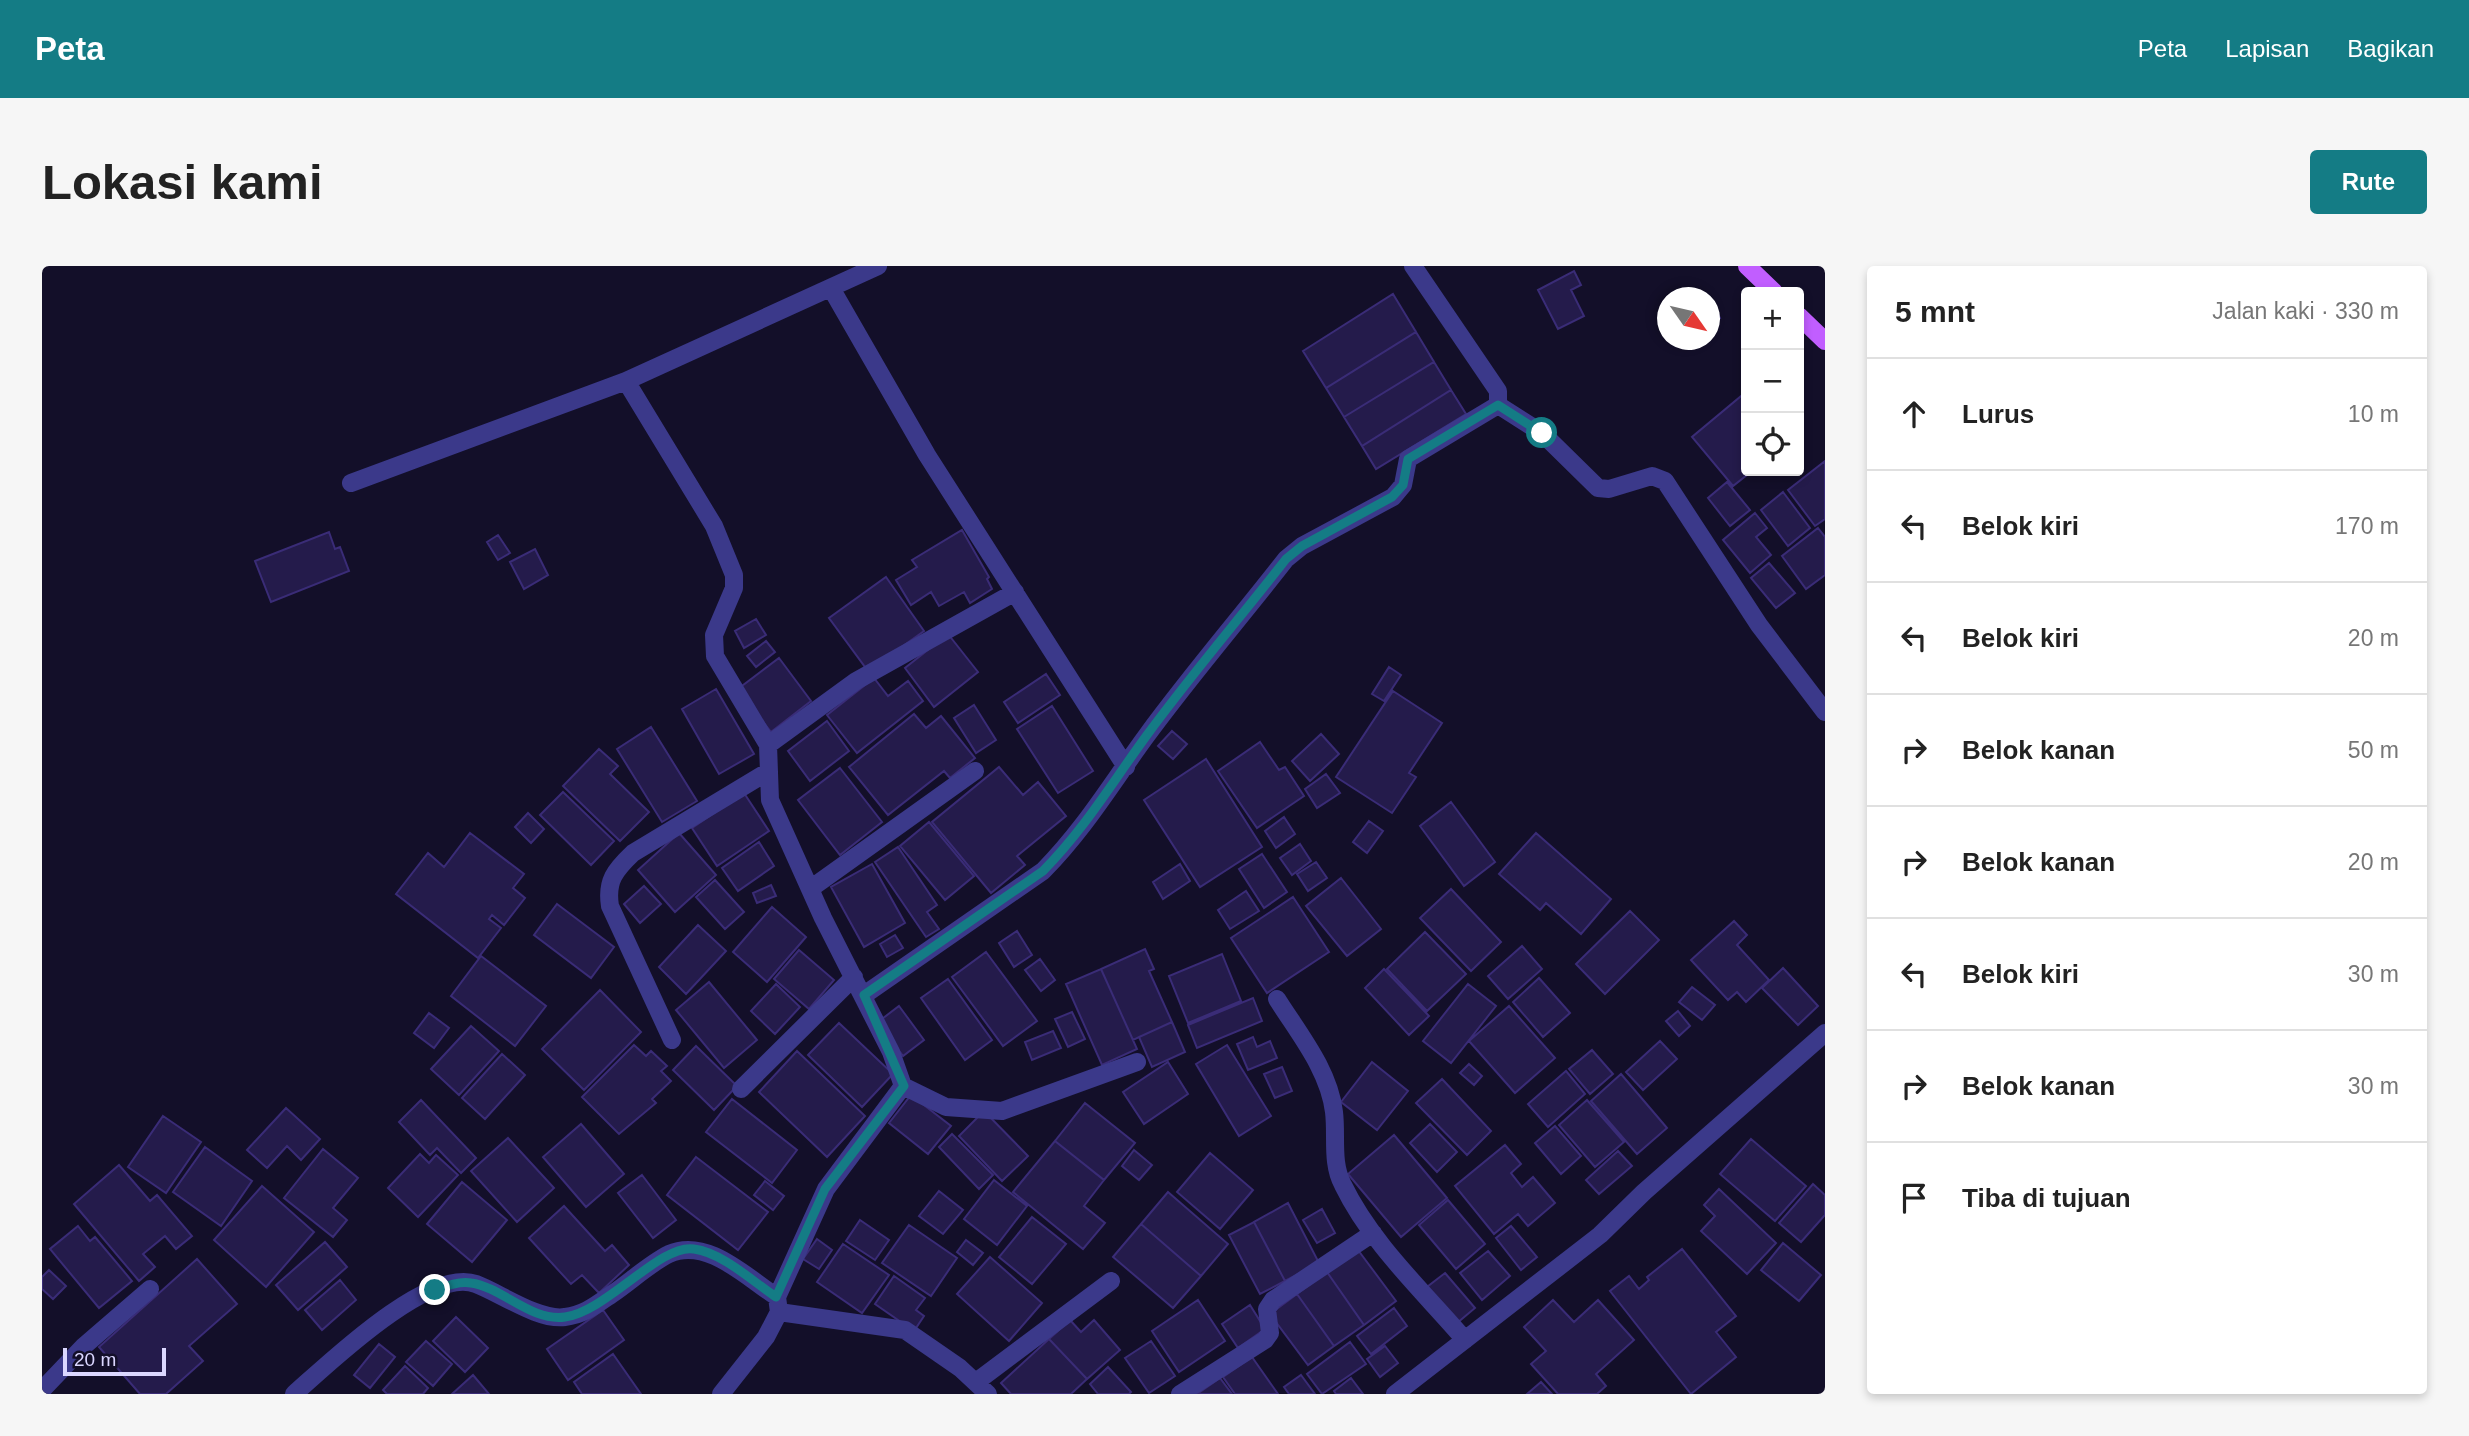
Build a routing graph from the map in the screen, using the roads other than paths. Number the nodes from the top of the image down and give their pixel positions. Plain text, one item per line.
1 (878, 266) edge
2 (1413, 266) edge
3 (1747, 266) edge
4 (1769, 287) edge
5 (831, 288) junction
6 (1804, 321) edge
7 (1825, 341) edge
8 (626, 381) junction
9 (1498, 405) junction
10 (351, 483) dead end
11 (1015, 592) junction
12 (1825, 712) edge
13 (768, 745) junction
14 (1126, 767) junction
15 (769, 771) junction
16 (975, 772) dead end
17 (810, 889) junction
18 (854, 977) junction
19 (864, 995) junction
20 (1277, 999) dead end
21 (1825, 1034) edge
22 (672, 1040) dead end
23 (1136, 1062) dead end
24 (904, 1086) junction
25 (741, 1089) dead end
26 (1373, 1233) junction
27 (1111, 1281) dead end
28 (150, 1289) dead end
29 (778, 1305) junction
30 (1465, 1340) junction
31 (982, 1388) edge
32 (42, 1390) edge
33 (293, 1394) edge
34 (721, 1394) edge
35 (1180, 1394) edge
36 (1395, 1394) edge

1 - 5 street
2 - 9 street
3 - 4 main road
5 - 8 street
5 - 11 street
6 - 7 main road
8 - 10 street
8 - 13 street
9 - 12 street
9 - 14 street
11 - 13 street
11 - 14 street
13 - 15 street
14 - 19 street
15 - 17 street
15 - 22 street
16 - 17 street
17 - 18 street
18 - 19 street
18 - 25 street
19 - 24 street
20 - 26 street
21 - 30 street
23 - 24 street
24 - 29 street
26 - 30 street
26 - 35 street
27 - 31 street
28 - 32 street
29 - 31 street
29 - 33 street
29 - 34 street
30 - 36 street

